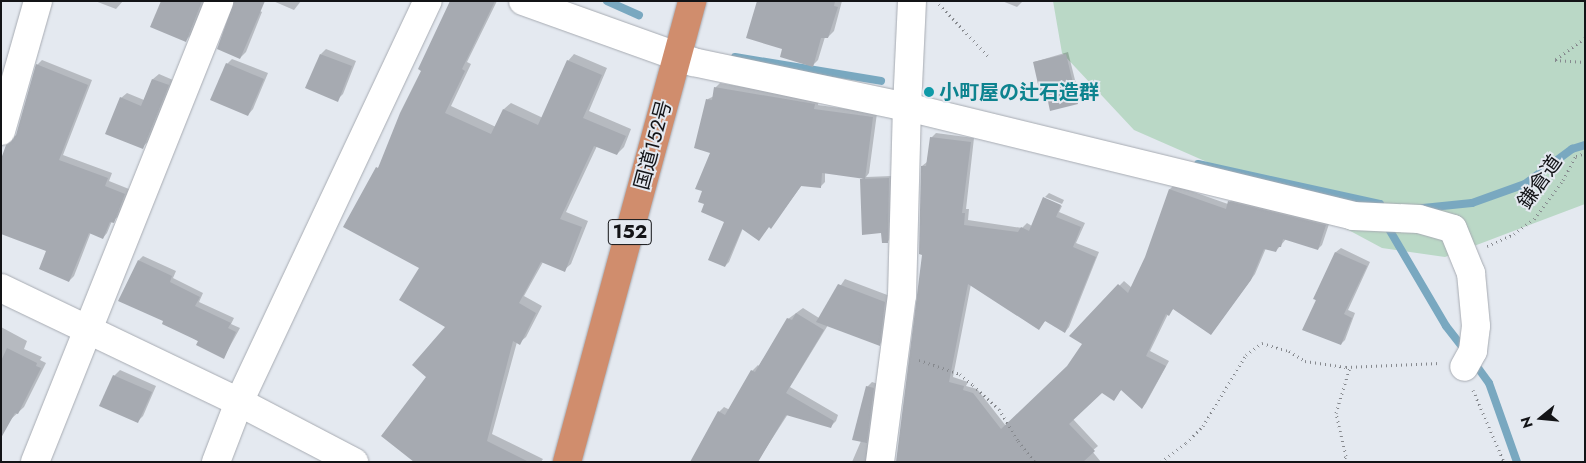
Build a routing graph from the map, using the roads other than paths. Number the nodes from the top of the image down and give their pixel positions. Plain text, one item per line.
1 (38, 1) edge
2 (219, 1) edge
3 (428, 1) edge
4 (523, 1) edge
5 (692, 1) edge
6 (912, 1) edge
7 (677, 58) junction
8 (906, 107) junction
9 (1, 131) edge
10 (1, 288) edge
11 (88, 329) junction
12 (1468, 358) road end
13 (239, 402) junction
14 (35, 462) edge
15 (216, 462) edge
16 (354, 462) edge
17 (567, 462) edge
18 (880, 462) edge

1 - 9 street
2 - 11 street
3 - 13 street
4 - 7 street
5 - 7 highway, 国道152号 / 152
6 - 8 street
7 - 8 street
7 - 17 highway, 国道152号 / 152
8 - 12 street
8 - 18 street
10 - 11 street
11 - 13 street
11 - 14 street
13 - 15 street
13 - 16 street

